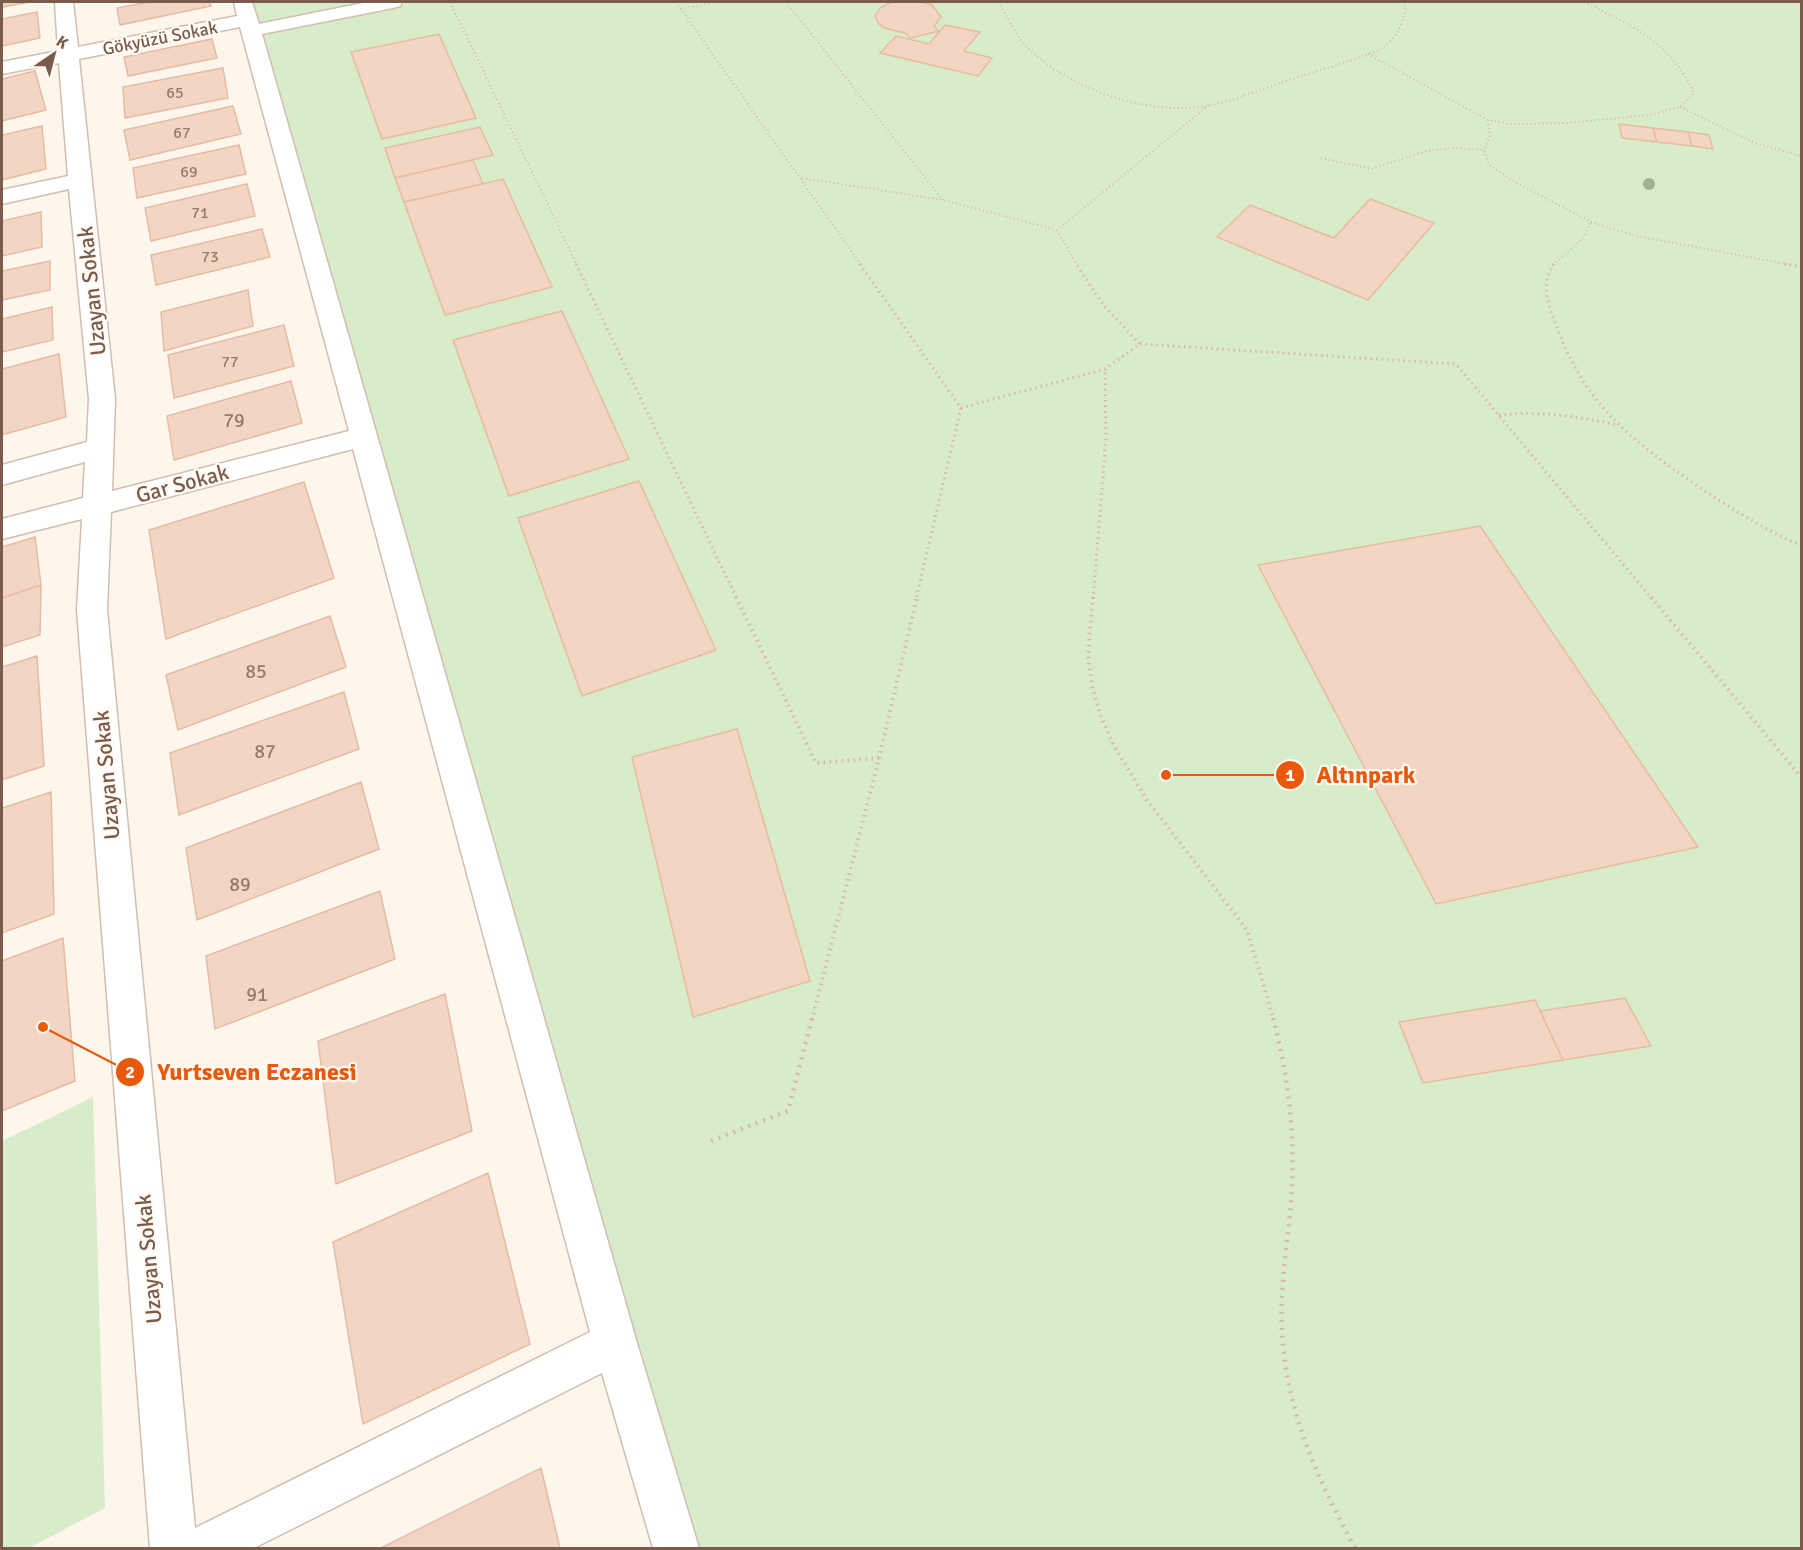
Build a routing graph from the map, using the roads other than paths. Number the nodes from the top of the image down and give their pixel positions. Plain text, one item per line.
1 (64, 2) edge
2 (393, 2) edge
3 (247, 18) edge
4 (69, 56) junction
5 (2, 68) edge
6 (79, 180) junction
7 (2, 197) edge
8 (363, 437) junction
9 (101, 448) junction
10 (2, 475) edge
11 (97, 506) junction
12 (2, 529) edge
13 (615, 1343) junction
14 (173, 1548) edge
15 (205, 1548) edge
16 (676, 1548) edge

1 - 4 street, Uzayan Sokak
2 - 3 street, Gökyüzü Sokak
3 - 4 street, Gökyüzü Sokak
3 - 8 street
4 - 5 street, Gökyüzü Sokak
4 - 6 street, Uzayan Sokak
6 - 7 street
6 - 9 street, Uzayan Sokak
8 - 11 street, Gar Sokak
8 - 13 street
9 - 10 street
9 - 11 street, Uzayan Sokak
11 - 12 street, Gar Sokak
11 - 14 street, Uzayan Sokak
13 - 15 street
13 - 16 street

